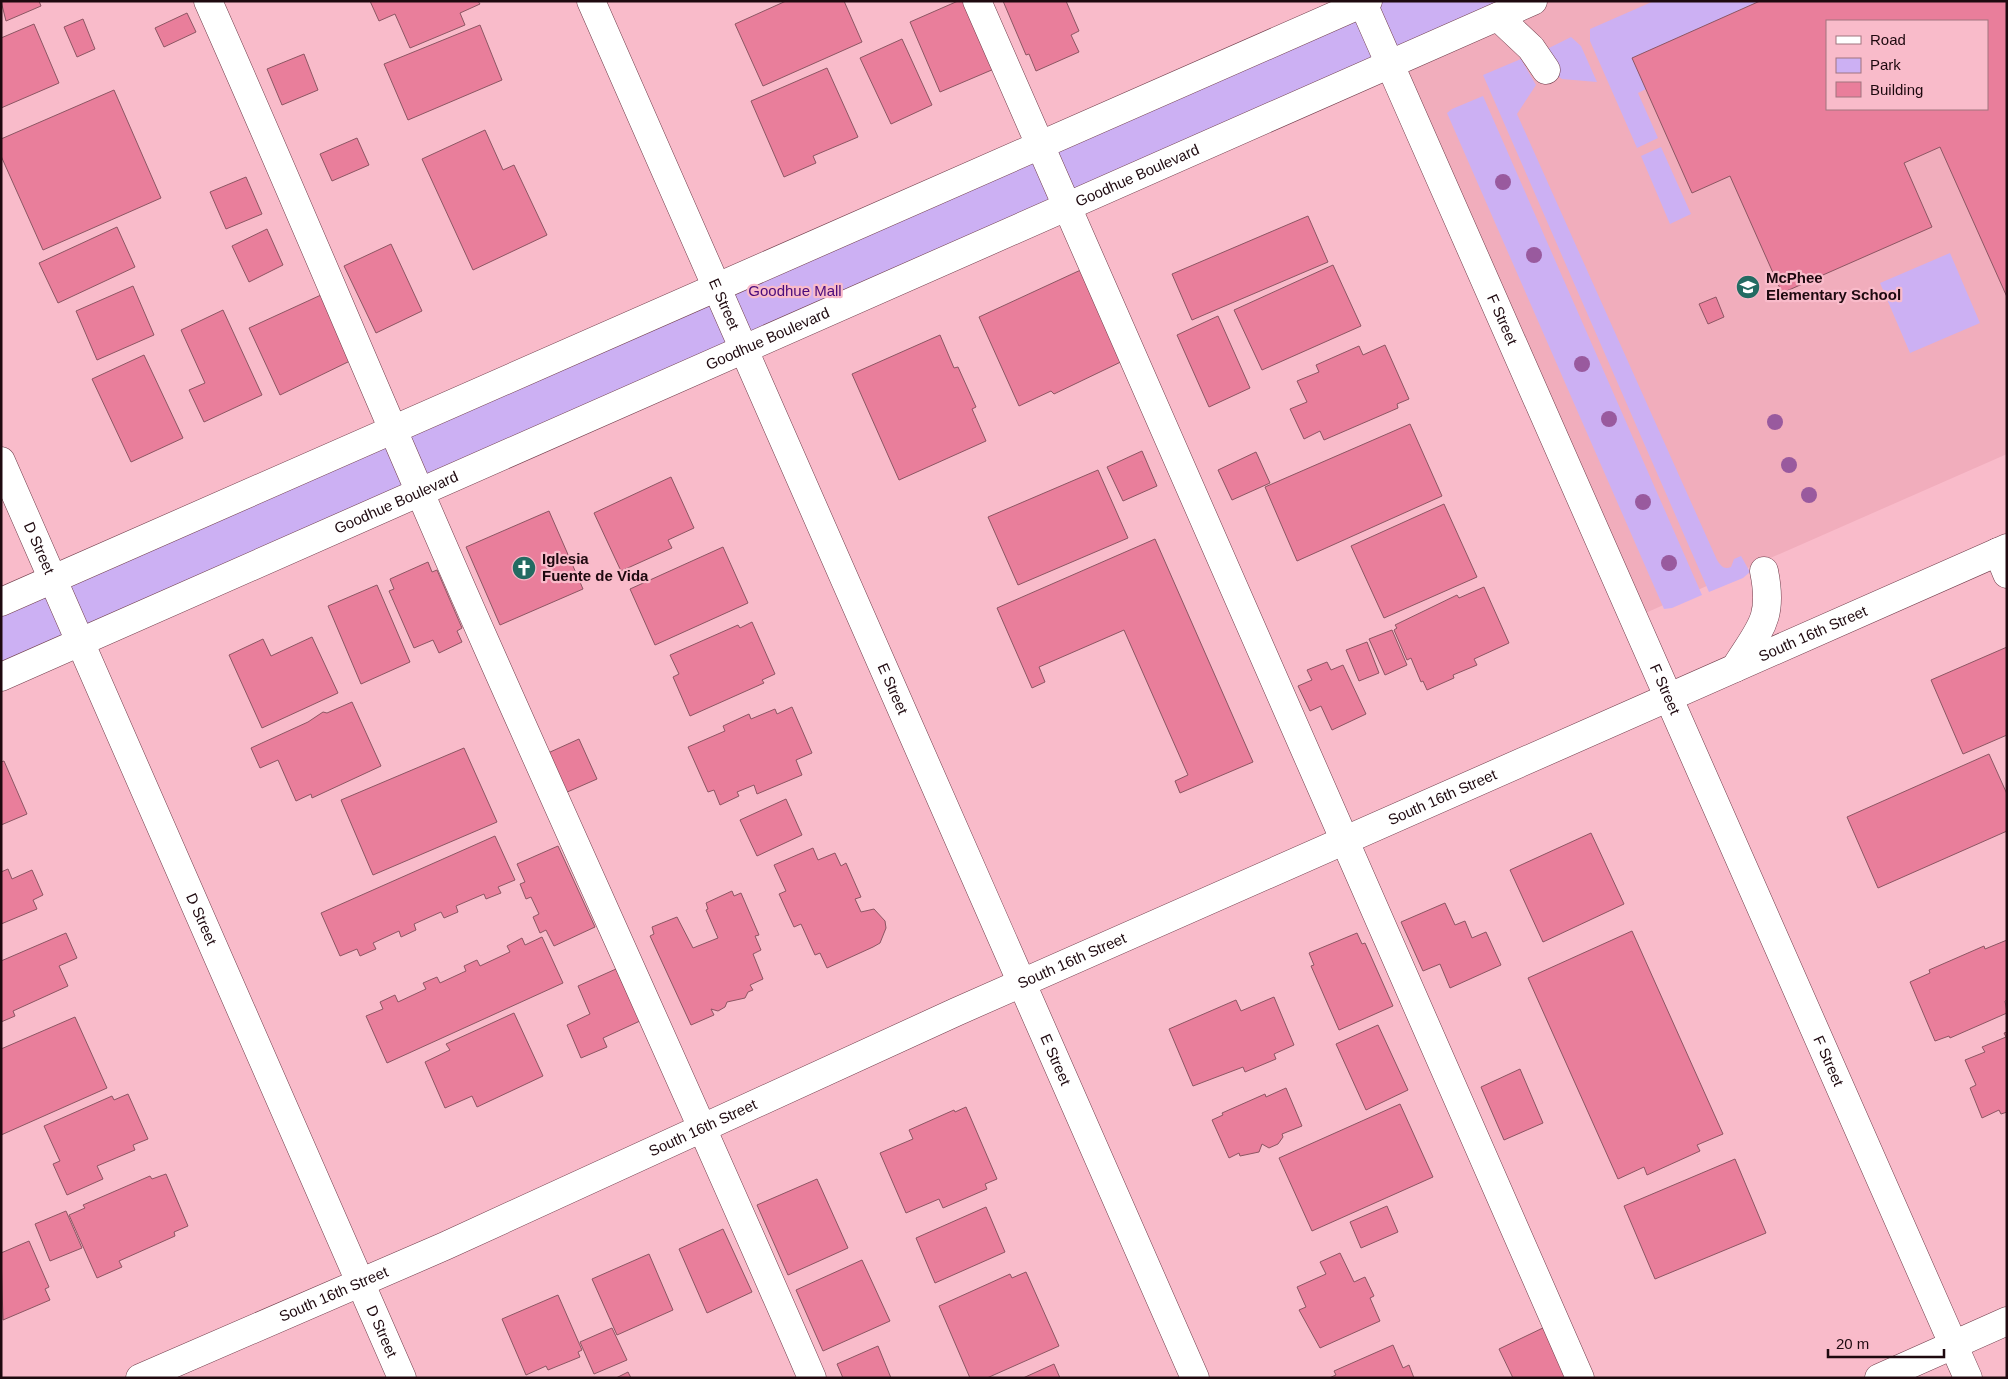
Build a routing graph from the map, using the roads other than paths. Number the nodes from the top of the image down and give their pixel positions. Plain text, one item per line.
1 (208, 1) edge
2 (591, 1) edge
3 (977, 1) edge
4 (1533, 1) edge
5 (1364, 2) edge
6 (1498, 17) junction
7 (1390, 65) junction
8 (1546, 70) dead end
9 (1040, 144) junction
10 (1068, 206) junction
11 (716, 288) junction
12 (744, 351) junction
13 (392, 429) junction
14 (1, 461) edge
15 (420, 492) junction
16 (2004, 558) edge
17 (1764, 571) dead end
18 (52, 580) junction
19 (1, 602) edge
20 (80, 642) junction
21 (1735, 668) junction
22 (1, 677) edge
23 (1670, 697) junction
24 (1344, 842) junction
25 (1023, 983) junction
26 (702, 1128) junction
27 (360, 1284) junction
28 (2007, 1321) edge
29 (1954, 1344) junction
30 (140, 1378) edge
31 (402, 1378) edge
32 (812, 1378) edge
33 (1195, 1378) edge
34 (1580, 1378) edge
35 (1879, 1378) edge
36 (1968, 1378) edge

1 - 13 street
2 - 11 street, E Street
3 - 9 street
4 - 6 street, Goodhue Boulevard
5 - 7 street, F Street
5 - 9 street
6 - 7 street, Goodhue Boulevard
6 - 8 street
7 - 10 street, Goodhue Boulevard
7 - 23 street, F Street
9 - 10 street
9 - 11 street
10 - 12 street, Goodhue Boulevard
10 - 24 street
11 - 12 street, E Street
11 - 13 street
12 - 15 street, Goodhue Boulevard
12 - 25 street, E Street
13 - 15 street
13 - 18 street
14 - 18 street, D Street
15 - 20 street, Goodhue Boulevard
15 - 26 street
16 - 21 street, South 16th Street
17 - 21 street
18 - 19 street
18 - 20 street, D Street
20 - 22 street, Goodhue Boulevard
20 - 27 street, D Street
21 - 23 street, South 16th Street
23 - 24 street, South 16th Street
23 - 29 street, F Street
24 - 25 street, South 16th Street
24 - 34 street
25 - 26 street, South 16th Street
25 - 33 street, E Street
26 - 27 street, South 16th Street
26 - 32 street
27 - 30 street, South 16th Street
27 - 31 street, D Street
28 - 29 street
29 - 35 street
29 - 36 street, F Street

